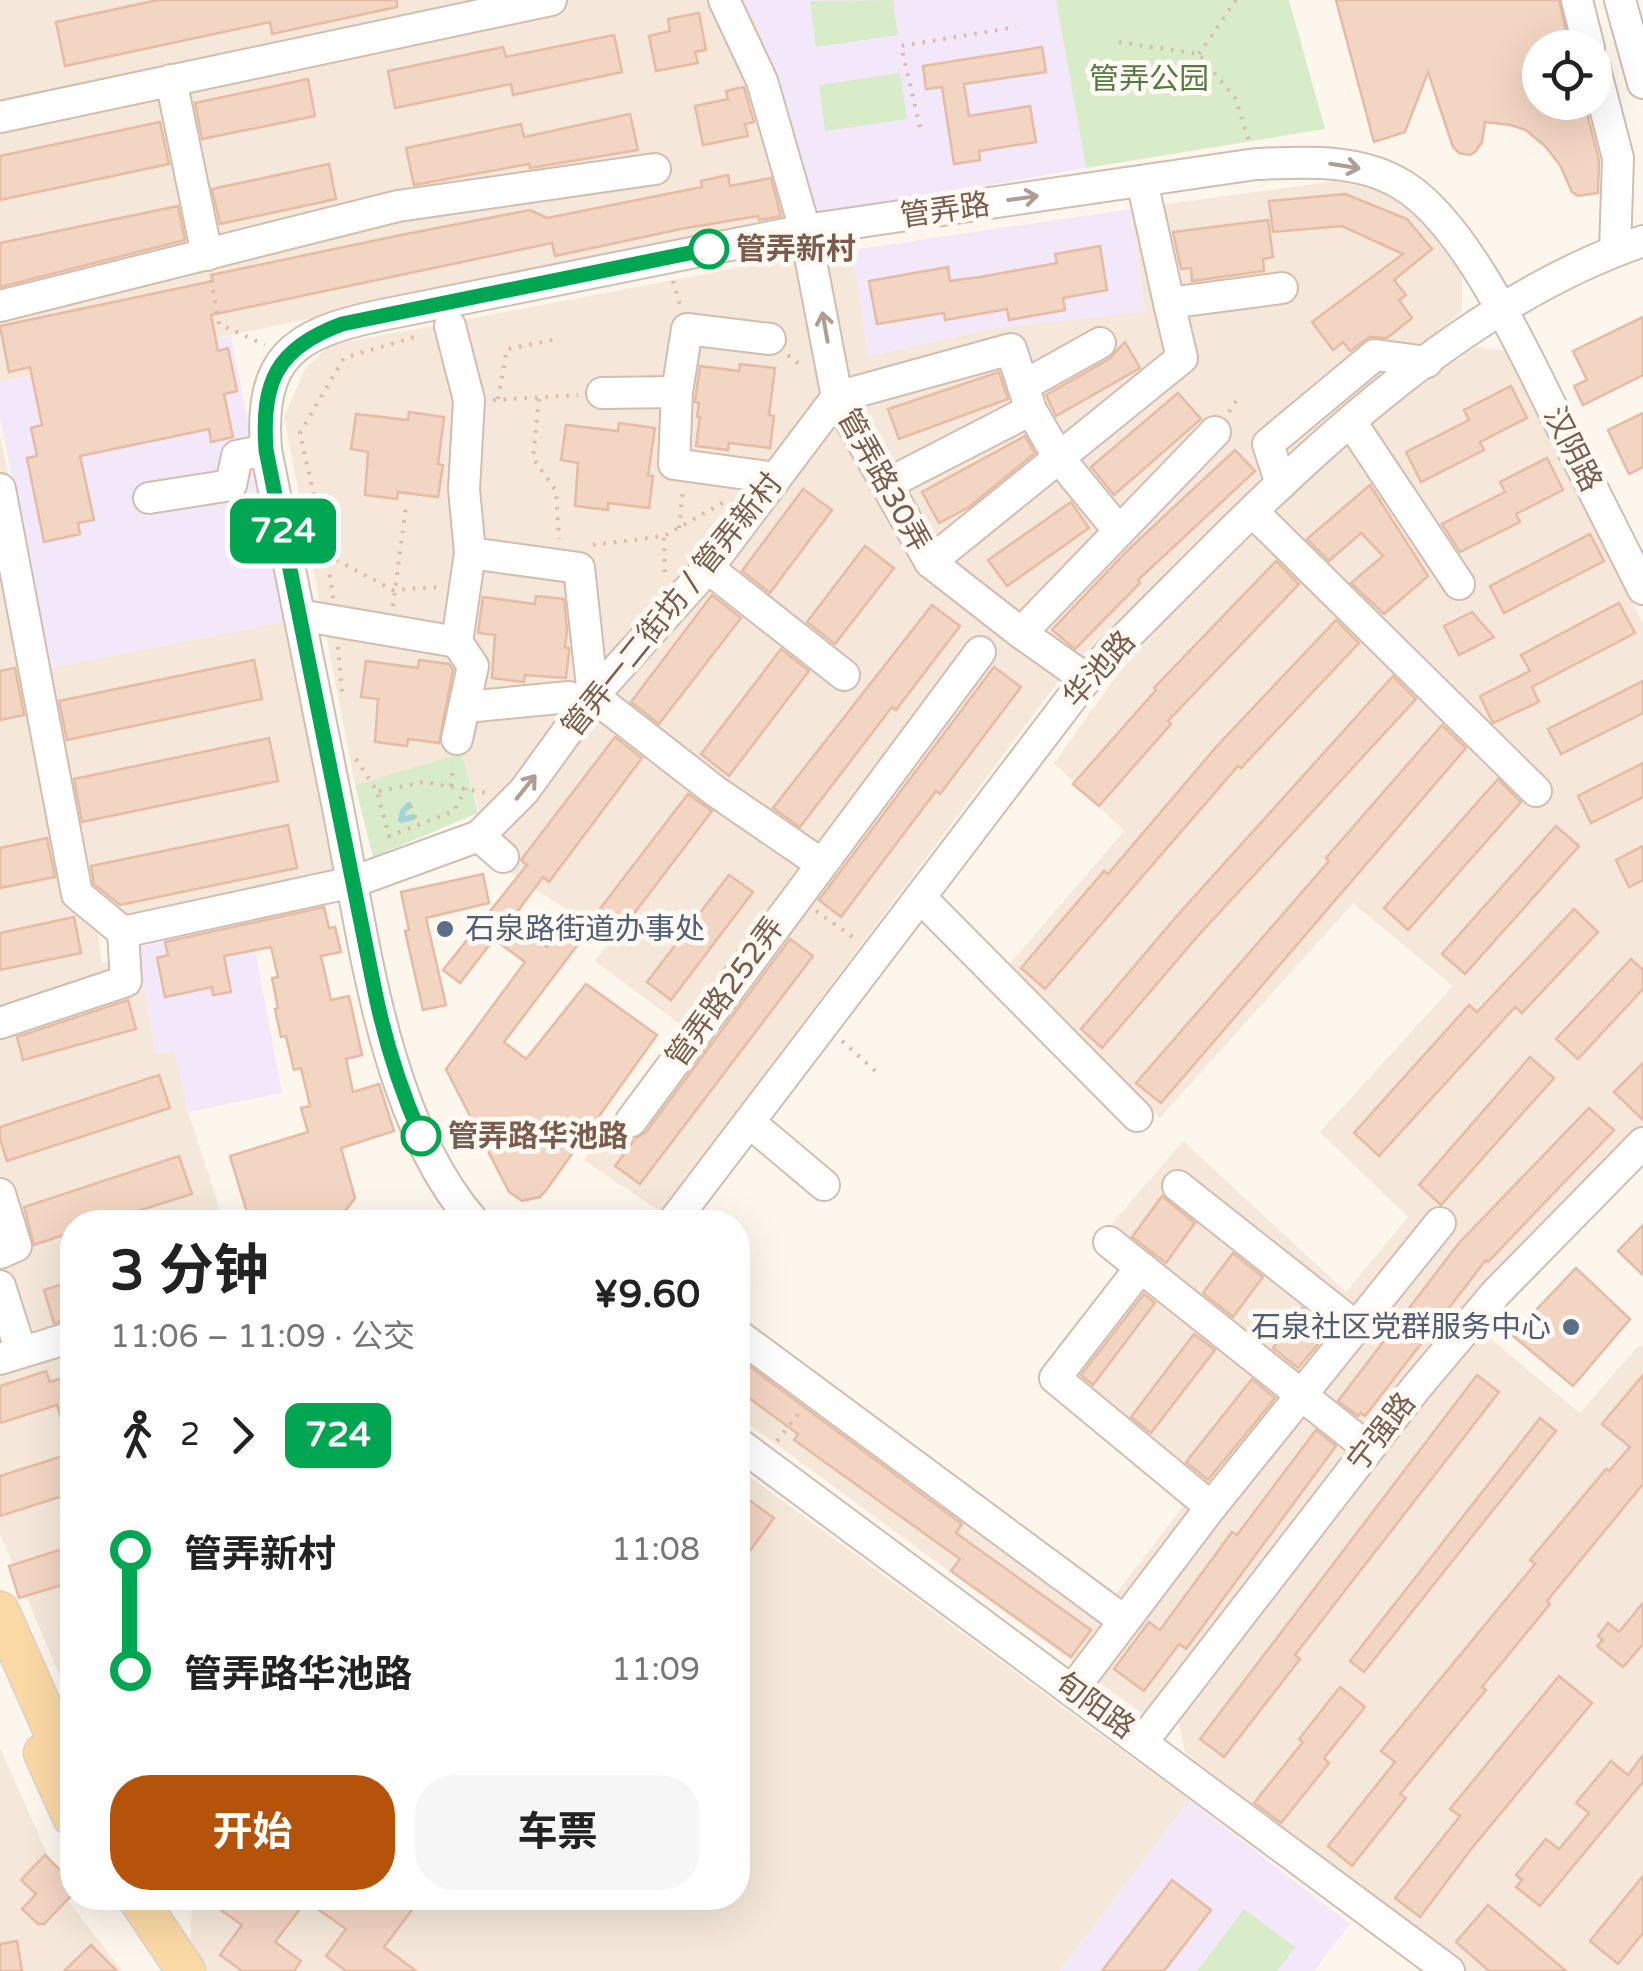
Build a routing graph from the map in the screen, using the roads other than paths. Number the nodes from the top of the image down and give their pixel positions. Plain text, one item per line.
1 (552, 0) edge
2 (724, 0) edge
3 (1577, 0) edge
4 (1620, 0) edge
5 (1585, 30) edge
6 (171, 80) junction
7 (1643, 83) edge
8 (0, 117) edge
9 (1608, 120) edge
10 (655, 169) dead end
11 (1142, 181) junction
12 (805, 230) junction
13 (1629, 246) edge
14 (206, 256) junction
15 (1282, 288) dead end
16 (1169, 304) junction
17 (0, 306) edge
18 (1502, 308) junction
19 (450, 326) road end
20 (770, 340) dead end
21 (1100, 343) dead end
22 (1427, 362) junction
23 (676, 392) junction
24 (602, 393) road end
25 (837, 397) junction
26 (1027, 398) junction
27 (1351, 422) junction
28 (1215, 432) dead end
29 (266, 450) junction
30 (1059, 458) junction
31 (886, 484) junction
32 (1280, 484) junction
33 (0, 489) edge
34 (767, 490) junction
35 (149, 498) dead end
36 (1253, 512) junction
37 (1119, 531) junction
38 (470, 553) junction
39 (930, 562) junction
40 (708, 568) junction
41 (1459, 584) dead end
42 (1643, 589) edge
43 (300, 615) junction
44 (1020, 634) junction
45 (458, 642) junction
46 (980, 652) dead end
47 (844, 676) dead end
48 (1086, 679) junction
49 (590, 701) junction
50 (466, 707) junction
51 (457, 739) dead end
52 (1536, 791) dead end
53 (478, 836) junction
54 (503, 857) dead end
55 (820, 863) junction
56 (353, 882) junction
57 (920, 897) junction
58 (123, 932) junction
59 (0, 1023) edge
60 (1137, 1116) dead end
61 (631, 1121) dead end
62 (749, 1122) junction
63 (1643, 1143) edge
64 (824, 1185) dead end
65 (1178, 1186) dead end
66 (0, 1194) edge
67 (461, 1210) edge
68 (682, 1210) edge
69 (1440, 1223) dead end
70 (1108, 1242) dead end
71 (0, 1252) edge
72 (1141, 1267) junction
73 (0, 1286) edge
74 (1355, 1326) junction
75 (60, 1341) edge
76 (750, 1344) edge
77 (10, 1356) edge
78 (1302, 1394) junction
79 (1368, 1448) junction
80 (750, 1452) edge
81 (1211, 1507) junction
82 (0, 1611) edge
83 (1124, 1620) junction
84 (0, 1660) edge
85 (1073, 1689) junction
86 (1143, 1741) junction
87 (60, 1747) edge
88 (60, 1791) edge
89 (139, 1910) edge
90 (140, 1910) edge
91 (162, 1971) edge
92 (186, 1971) edge
93 (1449, 1971) edge

1 - 6 street
2 - 12 street
3 - 5 street
4 - 7 street
6 - 8 street
6 - 14 street
9 - 13 street
10 - 14 street
12 -> 11 street, 管弄路
11 - 16 street
11 -> 18 street, 管弄路
25 -> 12 street
12 - 29 street, 管弄路
13 - 18 street, 华池路
14 - 17 street
15 - 16 street
16 - 30 street, 管弄路30弄
18 - 22 street, 华池路
18 - 42 street, 汉阴路
19 - 38 street
20 - 23 street
21 - 26 street
22 - 27 street, 华池路
22 - 32 street
23 - 24 street
23 - 34 street
25 - 26 street, 管弄路30弄
25 - 31 street, 管弄路30弄
25 - 34 street, 管弄一二街坊 / 管弄新村
26 - 30 street, 管弄路30弄
26 - 31 street
27 - 32 street, 华池路
27 - 41 street
28 - 37 street
29 - 35 street
29 - 43 street
30 - 37 street, 管弄路30弄
30 - 39 street, 管弄路30弄
31 - 39 street, 管弄路30弄
32 - 36 street, 华池路
33 - 58 street
34 - 40 street, 管弄一二街坊 / 管弄新村
36 - 48 street, 华池路
36 - 52 street
37 - 44 street
38 - 45 street
38 - 49 street
39 - 44 street, 管弄路30弄
40 - 47 street
40 - 49 street, 管弄一二街坊 / 管弄新村
43 - 45 street
43 - 56 street
44 - 48 street, 管弄路30弄
45 - 50 street
46 - 55 street, 管弄路252弄
48 - 57 street, 华池路
49 - 50 street
53 -> 49 street, 管弄一二街坊 / 管弄新村
49 - 55 street
50 - 51 street
53 - 54 street
53 - 56 street, 管弄一二街坊 / 管弄新村
55 - 61 street, 管弄路252弄
56 - 58 street, 管弄一二街坊 / 管弄新村
56 - 67 street
57 - 60 street
57 - 62 street, 华池路
58 - 59 street
62 - 64 street
62 - 68 street, 华池路
63 - 79 street, 宁强路
65 - 74 street
66 - 71 street
69 - 74 street
70 - 72 street
72 - 78 street
72 - 81 street
73 - 77 street
74 - 78 street
75 - 77 street
76 - 83 street
78 - 79 street
78 - 81 street
79 - 86 street, 宁强路
80 - 85 street, 旬阳路
81 - 83 street
82 - 87 main road
83 - 85 street
84 - 88 main road
85 - 86 street, 旬阳路
86 - 93 street, 旬阳路
89 - 91 main road
90 - 92 main road

